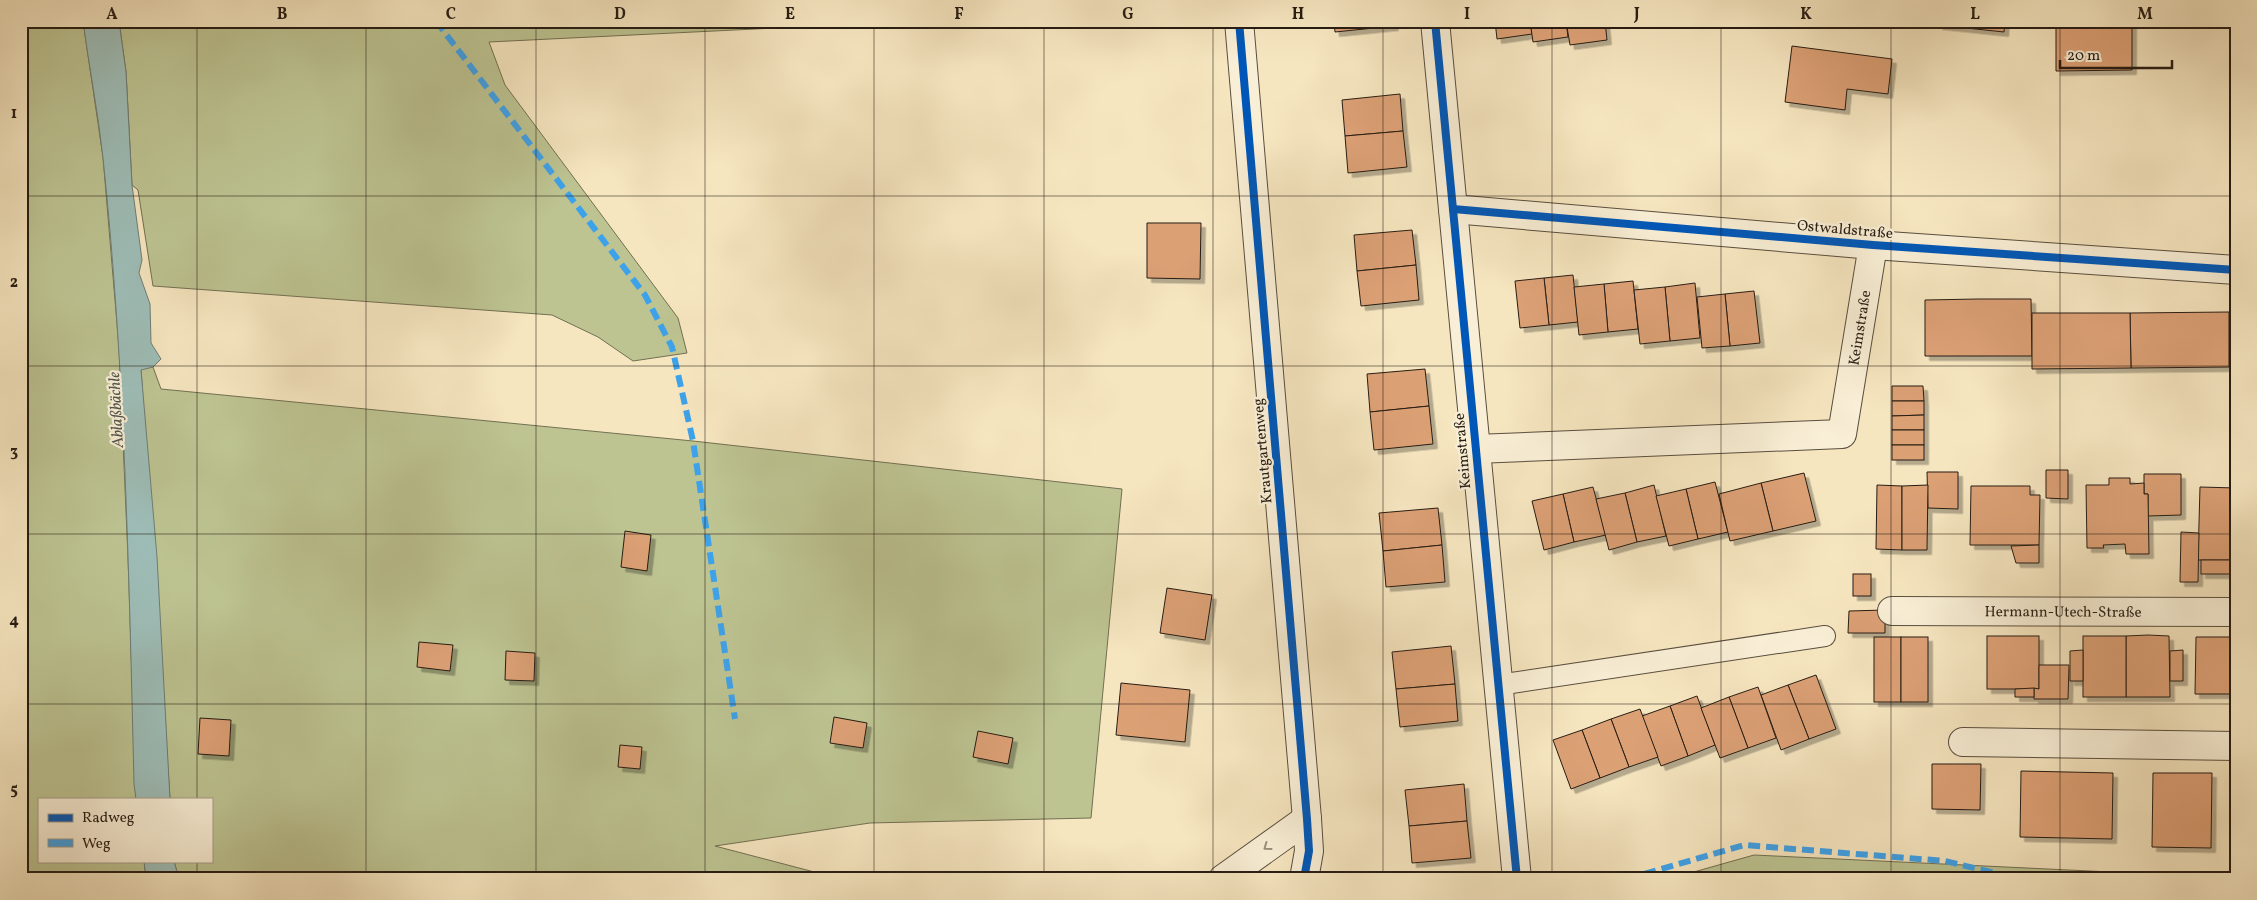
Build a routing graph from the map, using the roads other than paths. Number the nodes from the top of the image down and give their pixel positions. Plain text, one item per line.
1 (1239, 21) edge
2 (1435, 21) edge
3 (1453, 209) junction
4 (1873, 245) junction
5 (2236, 270) edge
6 (1476, 449) junction
7 (1892, 611) dead end
8 (2236, 612) edge
9 (1826, 636) dead end
10 (1498, 685) junction
11 (1963, 742) dead end
12 (2236, 746) edge
13 (1307, 819) junction
14 (1222, 879) edge
15 (1304, 879) edge
16 (1517, 879) edge

1 - 13 street, Krautgartenweg
2 - 3 street, Keimstraße
3 - 4 street, Ostwaldstraße
3 - 6 street, Keimstraße
4 - 5 street, Ostwaldstraße
4 - 6 street, Keimstraße
6 - 10 street, Keimstraße
7 - 8 street, Hermann-Utech-Straße
9 - 10 lane
10 - 16 street, Keimstraße
11 - 12 street
13 -> 14 street
13 - 15 street, Krautgartenweg

